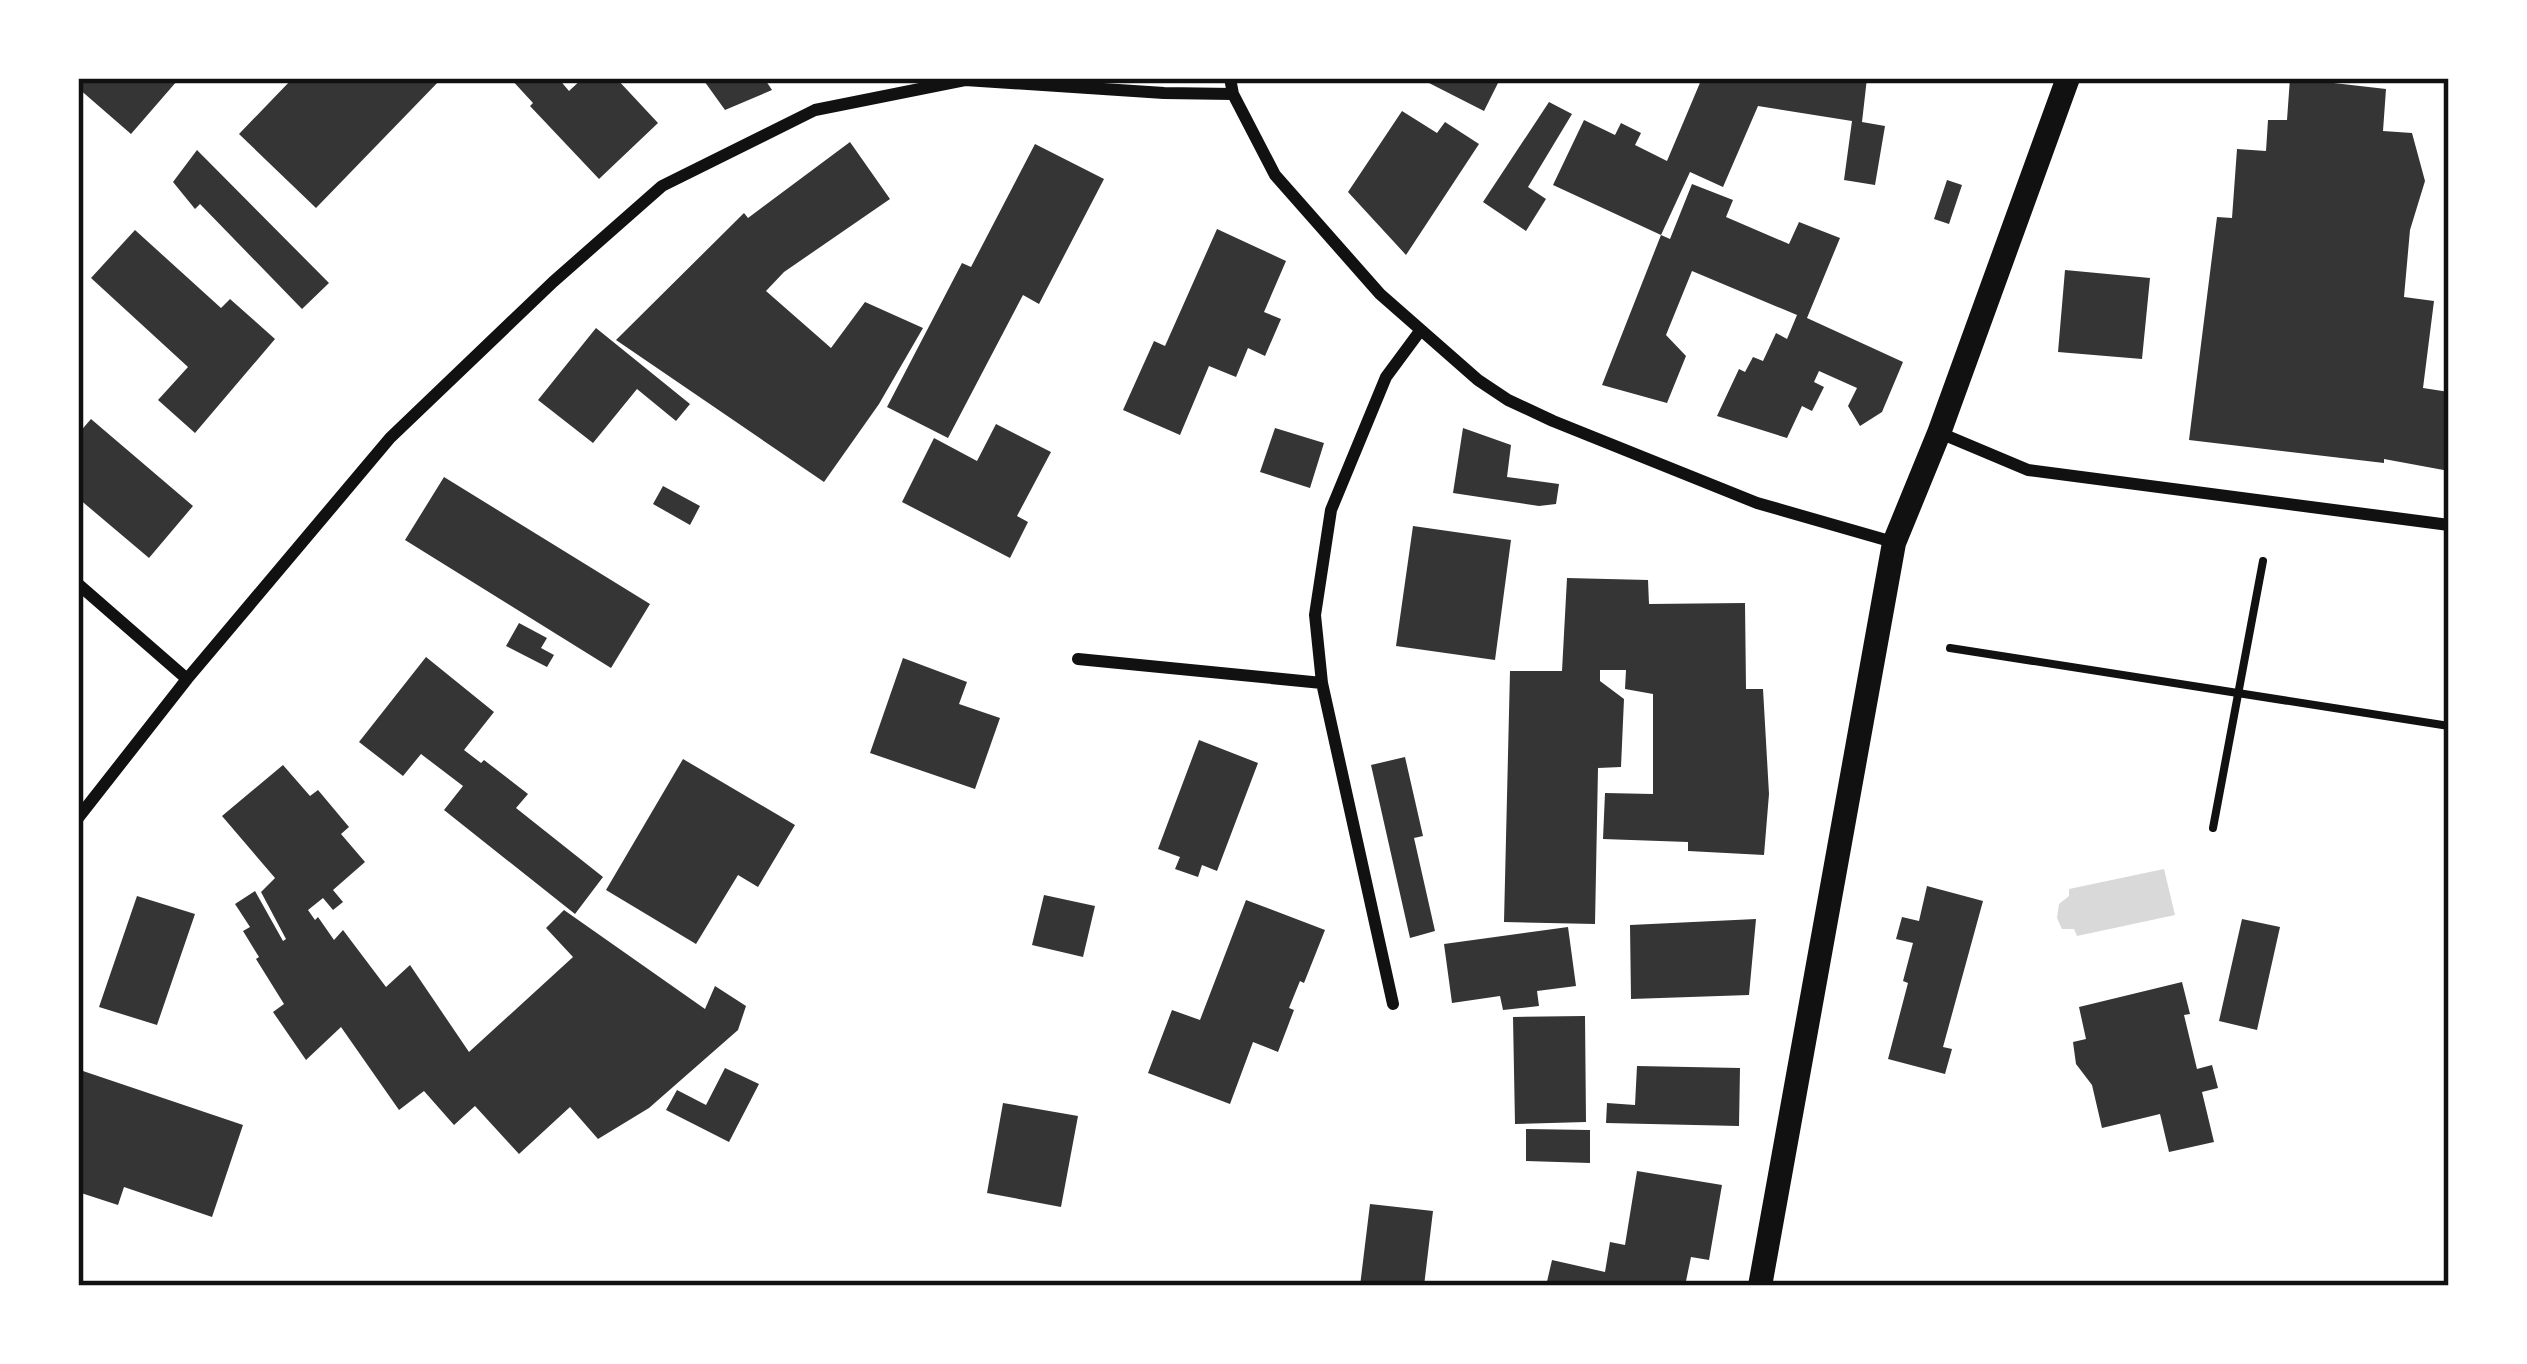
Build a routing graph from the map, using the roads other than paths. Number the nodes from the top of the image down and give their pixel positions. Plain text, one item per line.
1 (1229, 78) edge
2 (2060, 84) edge
3 (1233, 94) junction
4 (1420, 331) junction
5 (1939, 433) junction
6 (2449, 526) edge
7 (1894, 543) junction
8 (78, 584) edge
9 (1078, 659) dead end
10 (187, 679) junction
11 (1322, 683) junction
12 (78, 818) edge
13 (1393, 1004) dead end
14 (1760, 1286) edge

1 - 3 street
2 - 5 main road
3 - 4 street
3 - 10 street
4 - 7 street
4 - 11 street
5 - 6 street
5 - 7 main road
7 - 14 main road
8 - 10 street
9 - 11 street
10 - 12 street
11 - 13 street

